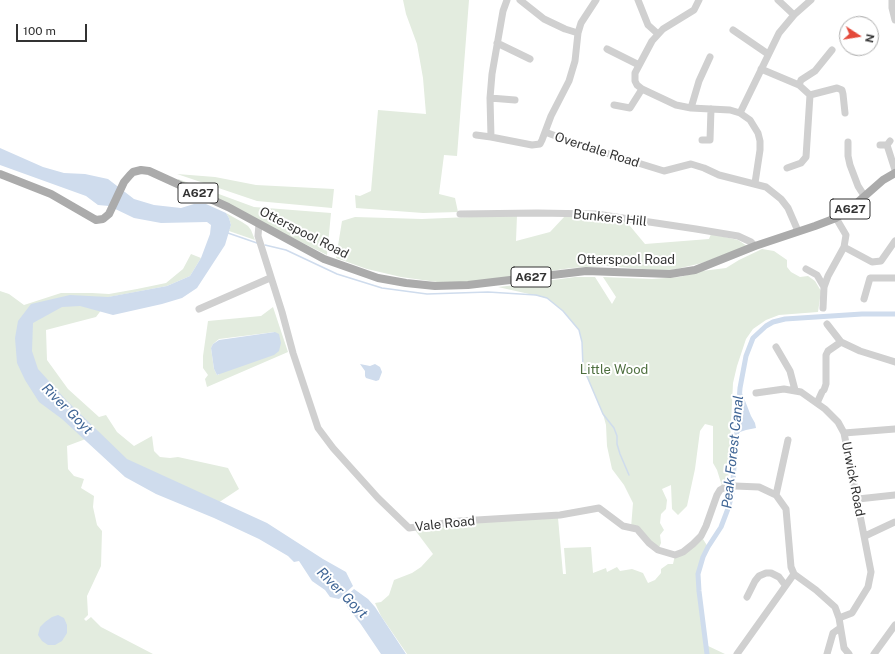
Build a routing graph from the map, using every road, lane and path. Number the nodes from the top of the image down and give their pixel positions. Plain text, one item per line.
1 (507, 0) edge
2 (520, 0) edge
3 (638, 0) edge
4 (699, 0) edge
5 (778, 0) edge
6 (811, 0) edge
7 (892, 0) edge
8 (592, 2) edge
9 (794, 15) junction
10 (895, 20) edge
11 (733, 30) dead end
12 (578, 34) junction
13 (658, 34) junction
14 (497, 43) junction
15 (606, 49) dead end
16 (768, 54) junction
17 (832, 54) dead end
18 (710, 57) dead end
19 (530, 59) dead end
20 (639, 65) junction
21 (761, 69) junction
22 (799, 86) junction
23 (642, 89) junction
24 (810, 95) junction
25 (490, 98) junction
26 (515, 100) dead end
27 (614, 105) dead end
28 (691, 108) junction
29 (711, 109) junction
30 (740, 113) junction
31 (844, 113) dead end
32 (545, 132) junction
33 (476, 135) dead end
34 (491, 137) junction
35 (702, 140) dead end
36 (848, 142) dead end
37 (886, 144) dead end
38 (786, 168) dead end
39 (895, 172) edge
40 (0, 174) edge
41 (755, 183) junction
42 (865, 197) junction
43 (460, 214) dead end
44 (836, 218) junction
45 (260, 224) junction
46 (798, 231) junction
47 (895, 241) edge
48 (755, 246) junction
49 (844, 248) junction
50 (806, 269) dead end
51 (270, 278) junction
52 (895, 278) edge
53 (824, 287) junction
54 (864, 299) dead end
55 (823, 308) dead end
56 (199, 309) dead end
57 (827, 324) dead end
58 (841, 342) junction
59 (776, 347) dead end
60 (895, 362) edge
61 (795, 390) junction
62 (756, 393) dead end
63 (817, 403) junction
64 (895, 429) edge
65 (844, 433) junction
66 (788, 440) dead end
67 (727, 486) dead end
68 (735, 486) dead end
69 (776, 495) junction
70 (895, 495) edge
71 (858, 499) junction
72 (895, 522) edge
73 (865, 536) junction
74 (794, 574) junction
75 (785, 585) junction
76 (747, 597) dead end
77 (839, 618) junction
78 (895, 625) edge
79 (840, 628) junction
80 (888, 634) junction
81 (895, 639) edge
82 (737, 654) edge
83 (827, 654) edge
84 (849, 654) edge
85 (874, 654) edge

1 - 14 street
2 - 12 street
3 - 13 street
4 - 13 street
5 - 9 street
6 - 9 street
7 - 10 street
8 - 12 street
9 - 16 street
11 - 16 street
12 - 32 street
13 - 20 street
14 - 19 street
14 - 25 street
15 - 20 street
16 - 21 street
17 - 22 street
18 - 28 street
20 - 23 street
21 - 22 street
21 - 30 street
22 - 24 street
23 - 27 street
23 - 28 street
24 - 31 street
24 - 38 street
25 - 26 street
25 - 34 street
28 - 29 street
29 - 30 street
29 - 35 street
30 - 41 street
32 - 34 street, Overdale Road
32 - 41 street, Overdale Road
33 - 34 street
36 - 42 street
37 - 39 street
39 - 42 main road, A627
40 - 45 main road, Otterspool Road / A627
41 - 46 street, Overdale Road
42 - 44 main road, A627
43 - 48 street, Bunkers Hill
44 - 46 main road, A627
44 - 49 street
45 - 48 main road, Otterspool Road / A627
45 - 51 street, Vale Road
46 - 48 main road, A627
47 - 49 street
49 - 53 street
50 - 53 street
51 - 56 street
51 - 67 street, Vale Road
52 - 54 street
53 - 55 street
57 - 58 street
58 - 60 street
58 - 63 street
59 - 61 street
61 - 62 street
61 - 63 street, Urwick Road
63 - 65 street, Urwick Road
64 - 65 street
65 - 71 street, Urwick Road
66 - 69 street
68 - 69 street
69 - 74 street
70 - 71 street
71 - 73 street, Urwick Road
72 - 73 street
73 - 77 street, Urwick Road
74 - 75 street
74 - 77 street
75 - 76 street
75 - 82 street
77 - 79 street
78 - 80 street
79 - 83 street
79 - 84 street
80 - 81 street
80 - 85 street

